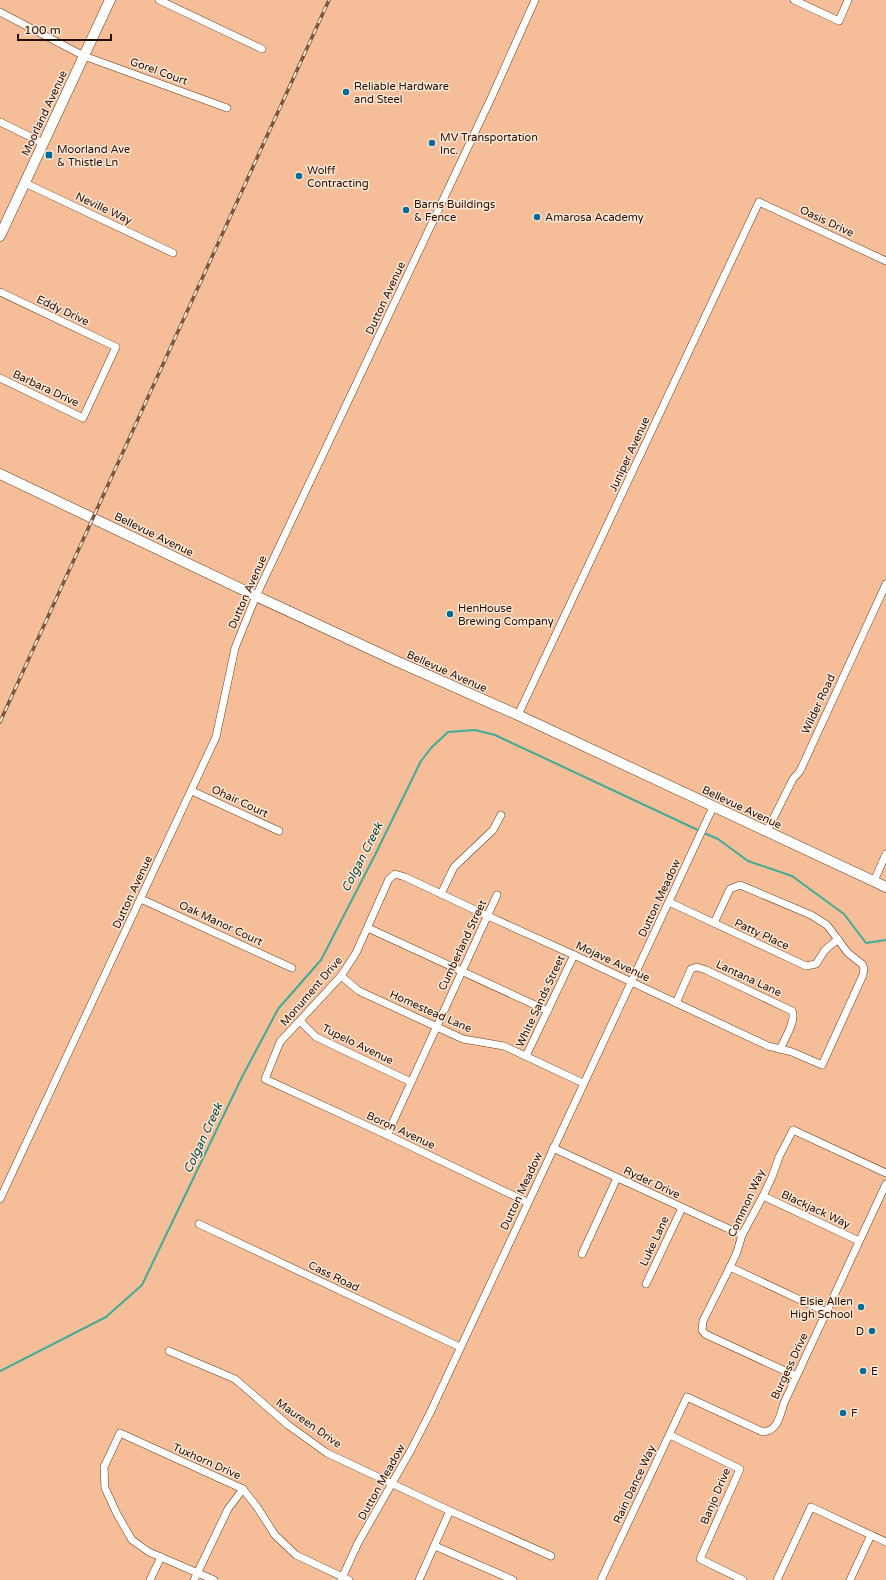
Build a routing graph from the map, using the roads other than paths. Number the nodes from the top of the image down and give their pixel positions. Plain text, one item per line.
1 (110, 0) edge
2 (159, 0) edge
3 (535, 0) edge
4 (794, 0) edge
5 (848, 0) edge
6 (0, 12) edge
7 (262, 49) dead end
8 (84, 56) junction
9 (227, 108) dead end
10 (0, 122) edge
11 (43, 144) junction
12 (25, 183) junction
13 (759, 202) joint
14 (0, 236) edge
15 (173, 253) dead end
16 (886, 261) edge
17 (0, 292) edge
18 (0, 378) edge
19 (84, 418) joint
20 (1, 477) edge
21 (886, 584) edge
22 (256, 596) junction
23 (518, 715) junction
24 (192, 790) junction
25 (713, 807) junction
26 (501, 815) dead end
27 (278, 831) dead end
28 (767, 831) junction
29 (886, 854) edge
30 (395, 874) joint
31 (874, 881) junction
32 (886, 887) edge
33 (441, 894) junction
34 (498, 895) dead end
35 (140, 899) junction
36 (669, 902) junction
37 (488, 916) junction
38 (714, 924) junction
39 (368, 928) junction
40 (838, 939) junction
41 (574, 955) junction
42 (292, 968) dead end
43 (462, 971) junction
44 (341, 976) junction
45 (630, 981) junction
46 (676, 1003) junction
47 (548, 1011) junction
48 (300, 1020) junction
49 (436, 1026) junction
50 (780, 1049) junction
51 (526, 1056) junction
52 (265, 1079) joint
53 (411, 1082) junction
54 (583, 1083) junction
55 (387, 1135) junction
56 (553, 1148) junction
57 (886, 1173) edge
58 (617, 1178) junction
59 (886, 1184) edge
60 (763, 1196) junction
61 (0, 1199) edge
62 (527, 1202) junction
63 (682, 1208) junction
64 (199, 1224) dead end
65 (742, 1235) junction
66 (859, 1241) junction
67 (582, 1254) dead end
68 (730, 1267) junction
69 (646, 1284) dead end
70 (826, 1312) junction
71 (460, 1347) junction
72 (169, 1351) dead end
73 (796, 1376) junction
74 (687, 1397) joint
75 (670, 1435) junction
76 (392, 1483) junction
77 (243, 1489) junction
78 (448, 1515) dead end
79 (871, 1535) junction
80 (886, 1542) edge
81 (435, 1546) junction
82 (551, 1556) dead end
83 (161, 1557) junction
84 (197, 1573) junction
85 (344, 1579) edge
86 (150, 1580) edge
87 (194, 1580) edge
88 (214, 1580) edge
89 (419, 1580) edge
90 (512, 1580) edge
91 (601, 1580) edge
92 (743, 1580) edge
93 (777, 1580) edge
94 (850, 1580) edge

1 - 8 street, Moorland Avenue
2 - 7 street
3 - 22 street, Dutton Avenue
4 - 5 street
6 - 8 street, Gorel Court
8 - 9 street, Gorel Court
8 - 11 street, Moorland Avenue
10 - 11 street
11 - 12 street, Moorland Avenue
12 - 14 street, Moorland Avenue
12 - 15 street, Neville Way
13 - 16 street, Oasis Drive
13 - 23 street, Juniper Avenue
17 - 19 street, Eddy Drive
18 - 19 street, Barbara Drive
20 - 22 street, Bellevue Avenue
21 - 28 street, Wilder Road
22 - 23 street, Bellevue Avenue
22 - 24 street, Dutton Avenue
23 - 25 street, Bellevue Avenue
24 - 27 street, Ohair Court
24 - 35 street, Dutton Avenue
25 - 28 street, Bellevue Avenue
25 - 36 street, Dutton Meadow
26 - 33 street
28 - 31 street, Bellevue Avenue
29 - 31 street
30 - 33 street, Mojave Avenue
30 - 39 street, Monument Drive
31 - 32 street, Bellevue Avenue
33 - 37 street, Mojave Avenue
34 - 37 street, Cumberland Street
35 - 42 street, Oak Manor Court
35 - 61 street, Dutton Avenue
36 - 38 street, Patty Place
36 - 45 street, Dutton Meadow
37 - 41 street, Mojave Avenue
37 - 43 street, Cumberland Street
38 - 40 street, Patty Place
38 - 40 street
39 - 43 street
39 - 44 street, Monument Drive
40 - 50 street, Mojave Avenue
41 - 45 street, Mojave Avenue
41 - 47 street, White Sands Street
43 - 47 street
43 - 49 street, Cumberland Street
44 - 48 street, Monument Drive
44 - 49 street, Homestead Lane
45 - 46 street, Mojave Avenue
45 - 54 street, Dutton Meadow
46 - 50 street, Mojave Avenue
46 - 50 street, Lantana Lane
47 - 51 street, White Sands Street
48 - 52 street, Monument Drive
48 - 53 street, Tupelo Avenue
49 - 51 street, Homestead Lane
49 - 53 street, Cumberland Street
51 - 54 street, Homestead Lane
52 - 55 street, Boron Avenue
53 - 55 street, Cumberland Street
54 - 56 street, Dutton Meadow
55 - 62 street, Boron Avenue
56 - 58 street, Ryder Drive
56 - 62 street, Dutton Meadow
57 - 60 street, Common Way
58 - 63 street, Ryder Drive
58 - 67 street
59 - 66 street, Burgess Drive
60 - 65 street, Common Way
60 - 66 street, Blackjack Way
62 - 71 street, Dutton Meadow
63 - 65 street, Ryder Drive
63 - 69 street, Luke Lane
64 - 71 street, Cass Road
65 - 68 street, Common Way
66 - 70 street, Burgess Drive
68 - 70 street
68 - 73 street, Common Way
70 - 73 street, Burgess Drive
71 - 76 street, Dutton Meadow
72 - 76 street, Maureen Drive
73 - 74 street, Burgess Drive
74 - 75 street, Rain Dance Way
75 - 91 street, Rain Dance Way
75 - 92 street, Banjo Drive
76 - 82 street, Maureen Drive
76 - 85 street, Dutton Meadow
77 - 83 street, Tuxhorn Drive
77 - 84 street
77 - 85 street, Tuxhorn Drive
78 - 81 street
79 - 80 street
79 - 93 street
79 - 94 street
81 - 89 street
81 - 90 street
83 - 84 street
83 - 86 street
84 - 87 street
84 - 88 street

